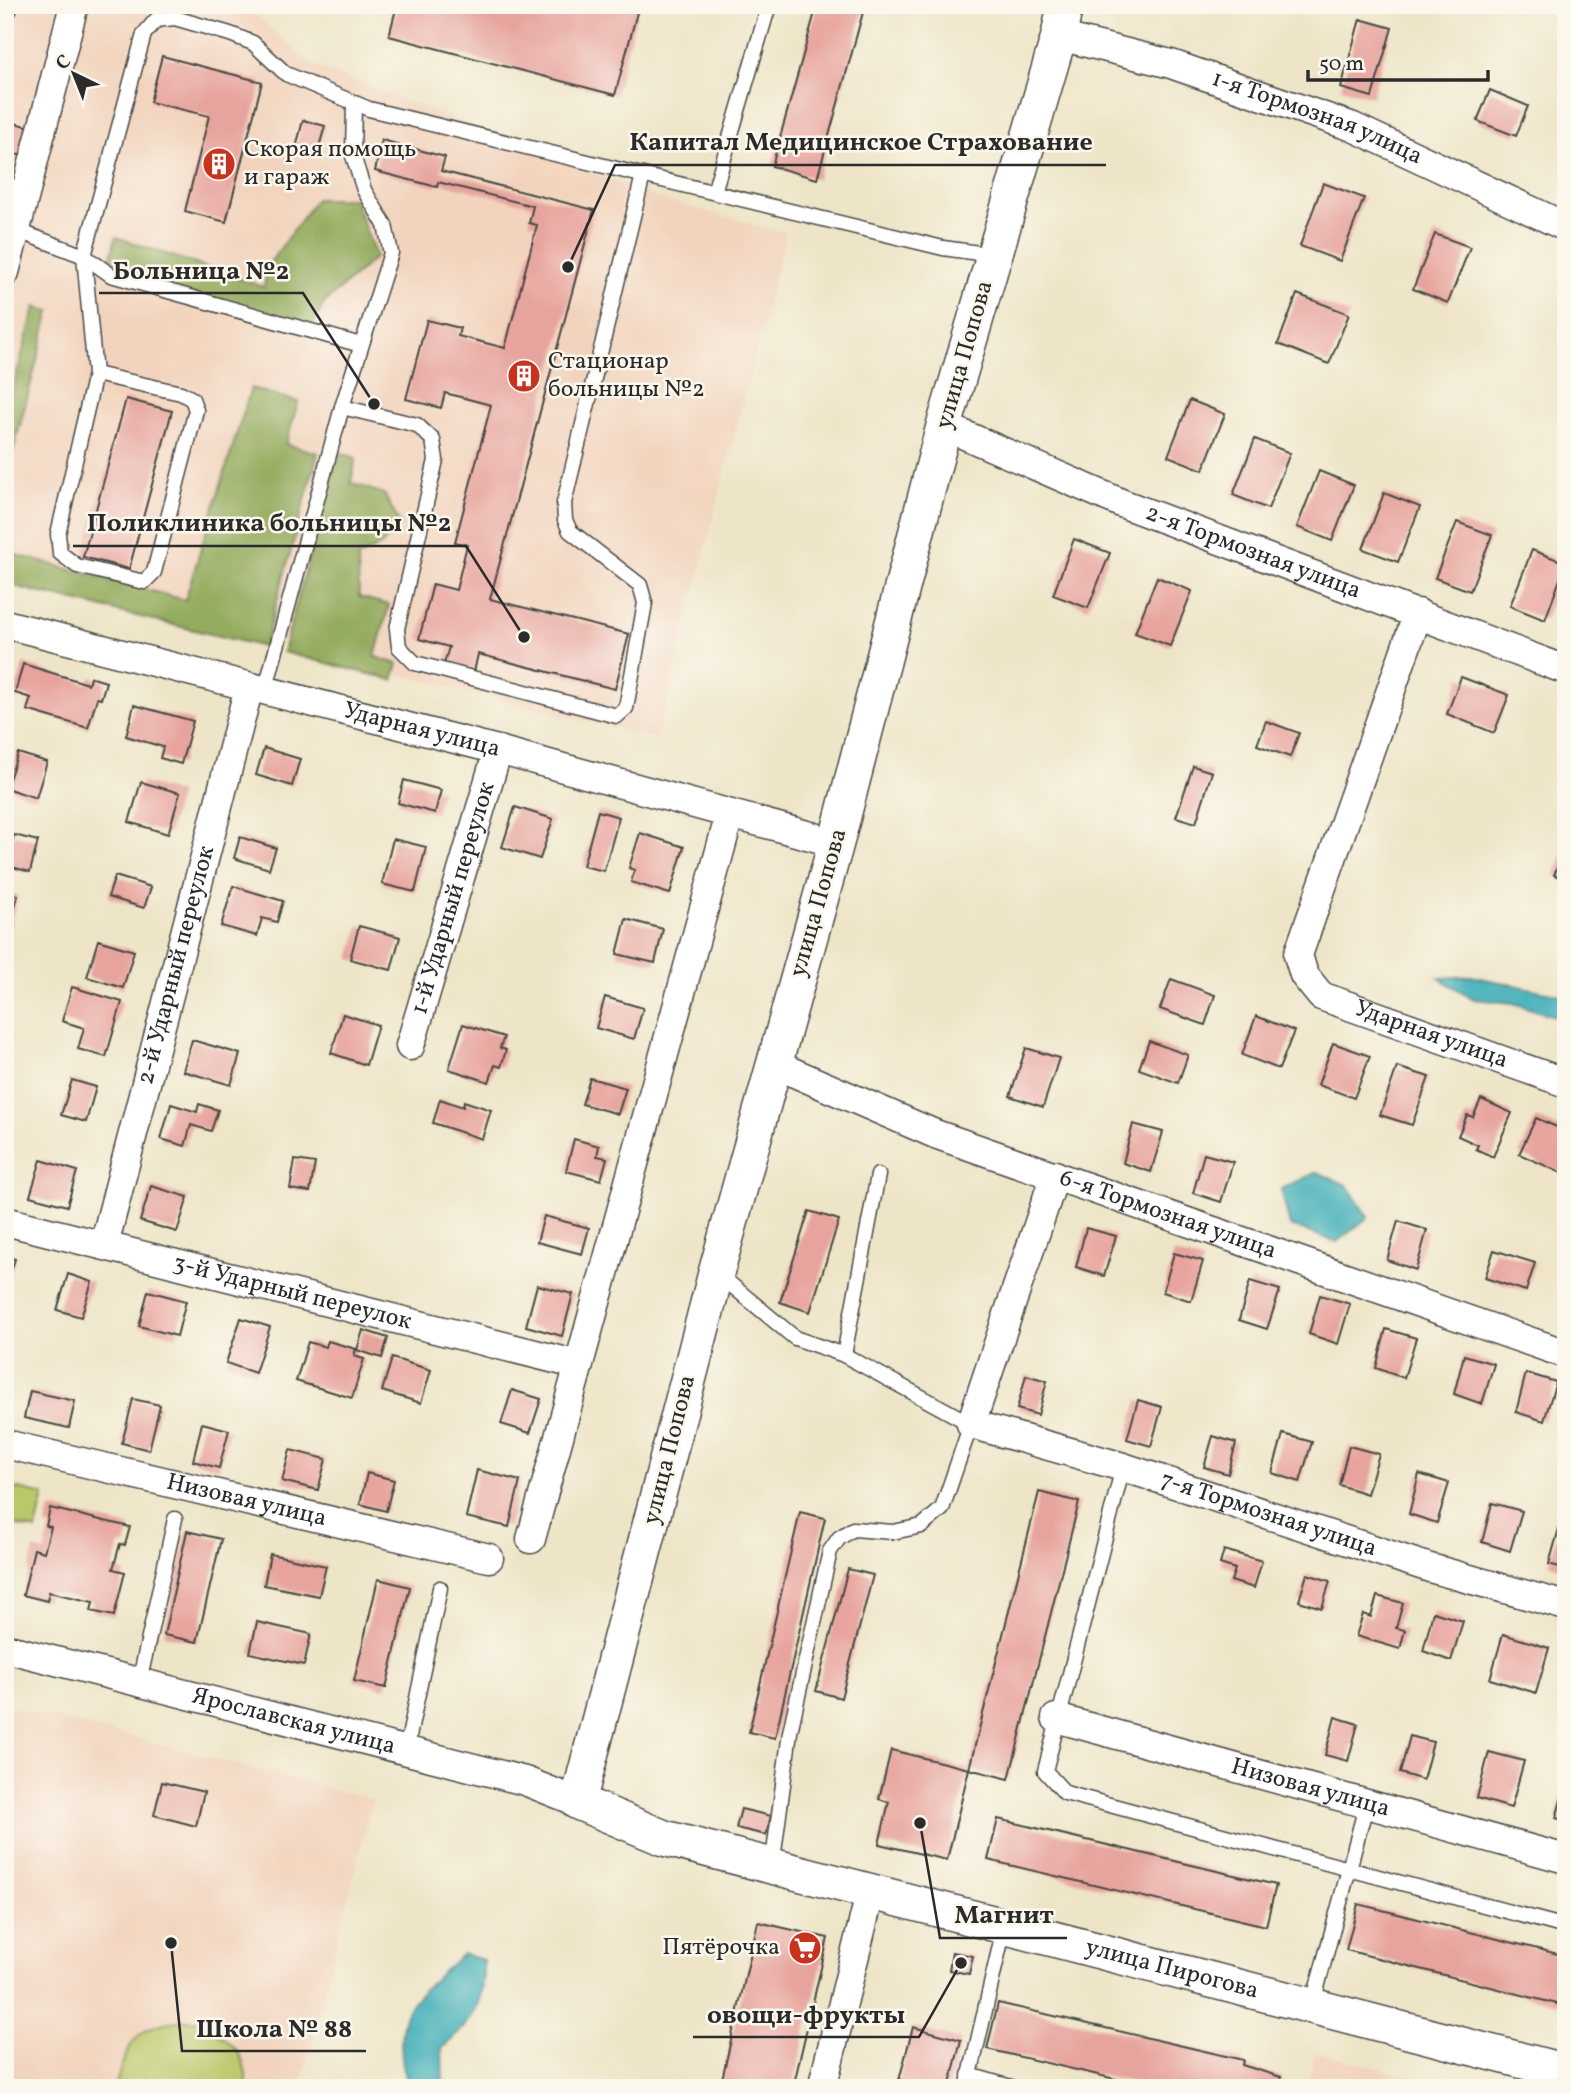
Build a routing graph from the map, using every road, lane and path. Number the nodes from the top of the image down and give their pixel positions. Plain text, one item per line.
1 (12, 5) edge
2 (74, 5) edge
3 (769, 5) edge
4 (5, 18) edge
5 (1062, 21) edge
6 (355, 103) junction
7 (643, 175) junction
8 (16, 187) edge
9 (714, 192) junction
10 (1566, 227) edge
11 (16, 230) junction
12 (993, 255) junction
13 (84, 256) junction
14 (5, 272) edge
15 (361, 345) junction
16 (95, 374) junction
17 (342, 407) junction
18 (944, 426) junction
19 (1418, 613) junction
20 (5, 624) edge
21 (1566, 670) edge
22 (257, 689) junction
23 (498, 750) junction
24 (730, 814) junction
25 (836, 843) junction
26 (410, 1046) dead end
27 (774, 1064) junction
28 (1566, 1083) edge
29 (878, 1175) dead end
30 (1055, 1175) junction
31 (5, 1221) edge
32 (104, 1245) junction
33 (716, 1272) junction
34 (844, 1354) junction
35 (1566, 1354) edge
36 (579, 1365) junction
37 (971, 1424) junction
38 (5, 1444) edge
39 (1123, 1467) junction
40 (175, 1519) dead end
41 (531, 1539) dead end
42 (489, 1558) dead end
43 (440, 1588) dead end
44 (1566, 1606) edge
45 (5, 1648) edge
46 (139, 1683) junction
47 (1056, 1718) junction
48 (406, 1751) junction
49 (578, 1802) junction
50 (1366, 1806) junction
51 (1566, 1859) edge
52 (772, 1867) junction
53 (1349, 1867) junction
54 (870, 1894) junction
55 (1566, 1927) edge
56 (1004, 1928) junction
57 (1312, 2007) junction
58 (1566, 2072) edge
59 (968, 2082) edge
60 (822, 2088) edge
61 (1014, 2088) edge

1 - 4 lane
2 - 8 street
3 - 9 lane
5 - 10 street, 1-я Тормозная улица
5 - 12 street, улица Попова
6 - 7 lane
6 - 13 lane
6 - 15 lane
7 - 9 lane
7 - 17 lane
8 - 11 street
9 - 12 lane
11 - 13 lane
11 - 14 street
12 - 18 street, улица Попова
13 - 15 lane
13 - 16 lane
15 - 17 lane
16 - 16 lane
17 - 22 lane
18 - 19 street, 2-я Тормозная улица
18 - 25 street, улица Попова
19 - 21 street, 2-я Тормозная улица
19 - 28 street, Ударная улица
20 - 22 street, Ударная улица
22 - 23 street, Ударная улица
22 - 32 street, 2-й Ударный переулок
23 - 24 street, Ударная улица
23 - 26 street, 1-й Ударный переулок
24 - 25 street, Ударная улица
24 - 36 street
25 - 27 street, улица Попова
27 - 30 street, 6-я Тормозная улица
27 - 33 street, улица Попова
29 - 34 lane
30 - 35 street, 6-я Тормозная улица
30 - 37 street
31 - 32 street, 3-й Ударный переулок
32 - 36 street, 3-й Ударный переулок
33 - 34 lane
33 - 49 street, улица Попова
34 - 37 lane
36 - 41 street
37 - 39 street, 7-я Тормозная улица
37 - 52 lane
38 - 42 street, Низовая улица
39 - 44 street, 7-я Тормозная улица
39 - 47 lane
40 - 46 lane
43 - 48 lane
45 - 46 street, Ярославская улица
46 - 48 street, Ярославская улица
47 - 50 street, Низовая улица
47 - 53 lane
48 - 49 street, Ярославская улица
49 - 52 street, улица Пирогова
50 - 51 street, Низовая улица
50 - 53 lane
52 - 54 street, улица Пирогова
53 - 55 lane
53 - 57 lane
54 - 56 street, улица Пирогова
54 - 60 street
56 - 57 street, улица Пирогова
56 - 59 lane
57 - 58 street, улица Пирогова
59 - 61 lane

